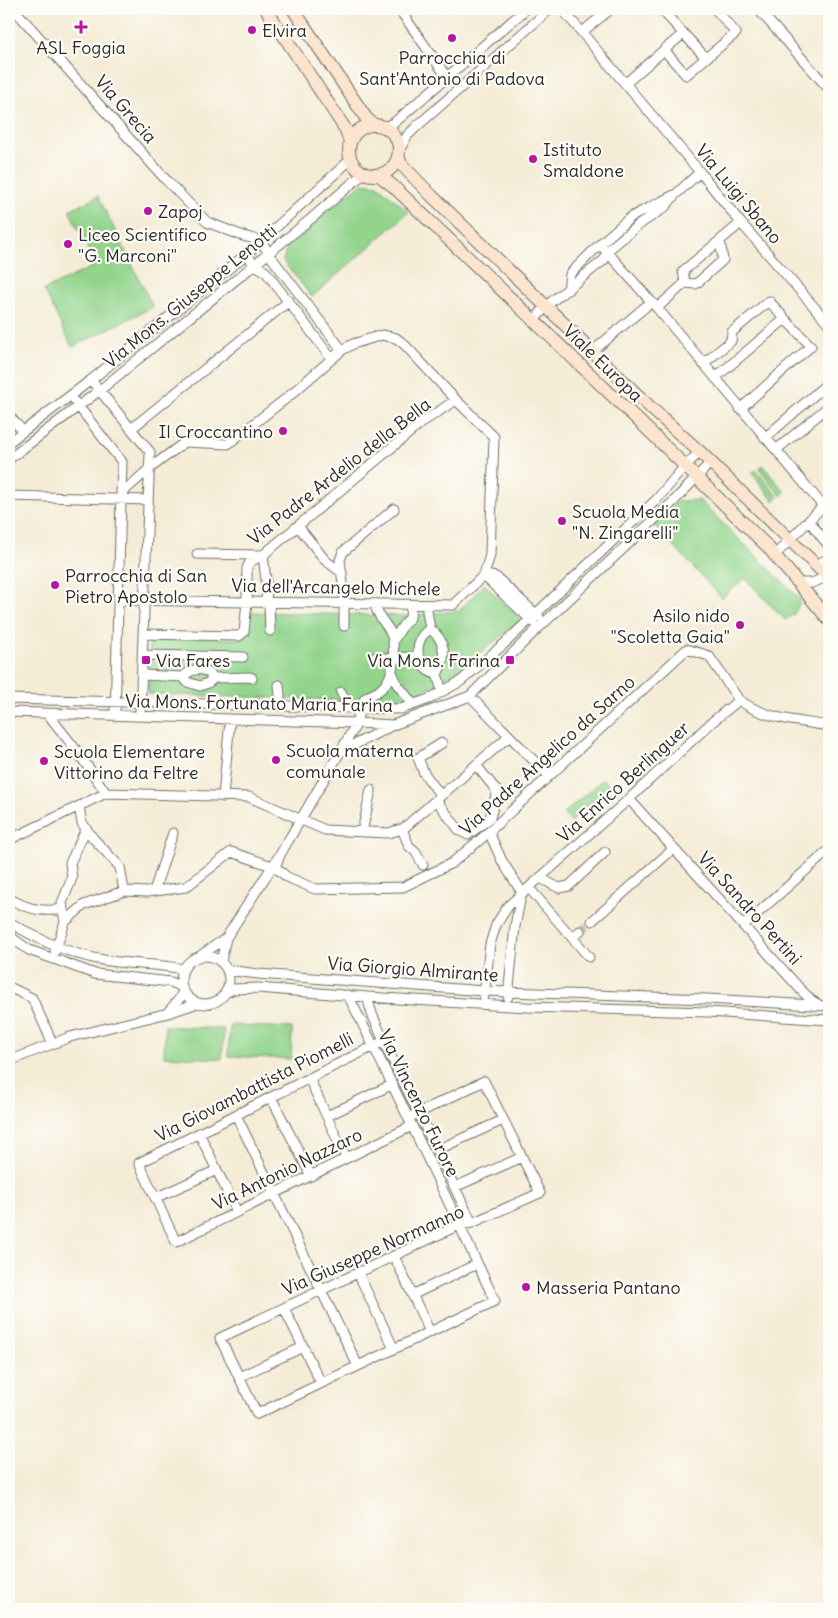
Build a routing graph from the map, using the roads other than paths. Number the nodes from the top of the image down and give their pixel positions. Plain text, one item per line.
1 (14, 9) edge
2 (266, 9) edge
3 (293, 9) edge
4 (399, 9) edge
5 (526, 9) edge
6 (550, 9) edge
7 (562, 9) edge
8 (611, 9) edge
9 (661, 9) edge
10 (715, 9) edge
11 (758, 9) edge
12 (582, 32) junction
13 (684, 34) junction
14 (664, 50) junction
15 (706, 58) junction
16 (447, 77) junction
17 (626, 83) junction
18 (829, 89) edge
19 (379, 126) junction
20 (350, 142) junction
21 (398, 154) junction
22 (350, 160) junction
23 (700, 172) junction
24 (364, 173) junction
25 (379, 175) junction
26 (676, 194) junction
27 (741, 223) junction
28 (262, 241) junction
29 (720, 241) junction
30 (600, 244) junction
31 (607, 251) junction
32 (268, 253) junction
33 (247, 254) junction
34 (254, 264) junction
35 (686, 283) junction
36 (568, 290) junction
37 (304, 298) junction
38 (291, 304) junction
39 (654, 305) junction
40 (546, 306) junction
41 (786, 319) junction
42 (534, 321) junction
43 (829, 324) edge
44 (342, 350) junction
45 (593, 351) junction
46 (331, 358) junction
47 (703, 364) junction
48 (715, 378) junction
49 (92, 380) junction
50 (829, 382) edge
51 (100, 390) junction
52 (70, 396) junction
53 (456, 400) junction
54 (805, 403) junction
55 (829, 406) edge
56 (79, 407) junction
57 (740, 409) junction
58 (9, 416) edge
59 (817, 416) junction
60 (131, 429) junction
61 (23, 431) junction
62 (765, 438) junction
63 (9, 442) edge
64 (776, 450) junction
65 (700, 452) junction
66 (9, 459) edge
67 (710, 463) junction
68 (685, 466) junction
69 (149, 469) junction
70 (696, 477) junction
71 (9, 496) edge
72 (122, 496) junction
73 (148, 500) junction
74 (826, 503) edge
75 (394, 509) dead end
76 (809, 521) junction
77 (298, 526) junction
78 (790, 540) junction
79 (829, 546) edge
80 (197, 554) dead end
81 (263, 555) junction
82 (775, 555) junction
83 (829, 558) edge
84 (816, 565) junction
85 (342, 574) junction
86 (484, 575) junction
87 (829, 577) edge
88 (798, 583) junction
89 (118, 600) junction
90 (144, 600) junction
91 (247, 602) junction
92 (268, 602) junction
93 (345, 604) junction
94 (375, 604) junction
95 (411, 605) junction
96 (426, 605) junction
97 (533, 616) junction
98 (829, 620) edge
99 (542, 625) junction
100 (344, 626) dead end
101 (430, 629) junction
102 (270, 631) dead end
103 (143, 634) junction
104 (393, 641) junction
105 (142, 655) junction
106 (418, 656) junction
107 (198, 657) junction
108 (243, 657) dead end
109 (376, 657) dead end
110 (392, 659) junction
111 (198, 668) junction
112 (392, 672) junction
113 (437, 674) junction
114 (142, 675) junction
115 (182, 677) junction
116 (214, 678) junction
117 (252, 678) dead end
118 (278, 685) dead end
119 (200, 686) junction
120 (442, 691) junction
121 (341, 692) dead end
122 (470, 696) junction
123 (9, 699) edge
124 (739, 700) junction
125 (116, 702) junction
126 (141, 702) junction
127 (199, 704) junction
128 (413, 704) junction
129 (281, 706) junction
130 (345, 708) junction
131 (360, 708) junction
132 (9, 712) edge
133 (47, 713) junction
134 (115, 716) junction
135 (140, 716) junction
136 (230, 719) junction
137 (356, 723) junction
138 (393, 725) junction
139 (829, 726) edge
140 (509, 736) junction
141 (442, 743) dead end
142 (340, 752) junction
143 (476, 765) junction
144 (549, 776) junction
145 (371, 790) dead end
146 (106, 793) junction
147 (223, 797) junction
148 (439, 798) junction
149 (629, 799) junction
150 (79, 807) junction
151 (300, 819) junction
152 (86, 829) junction
153 (402, 829) junction
154 (362, 832) junction
155 (489, 832) junction
156 (173, 833) dead end
157 (9, 840) edge
158 (674, 849) junction
159 (829, 850) edge
160 (605, 852) dead end
161 (281, 854) junction
162 (423, 865) dead end
163 (272, 866) junction
164 (540, 878) junction
165 (124, 891) junction
166 (154, 891) junction
167 (524, 893) junction
168 (14, 901) dead end
169 (63, 909) junction
170 (592, 921) tunnel mouth
171 (9, 922) edge
172 (65, 922) junction
173 (744, 925) junction
174 (580, 931) tunnel mouth
175 (9, 936) edge
176 (226, 938) junction
177 (572, 938) junction
178 (57, 948) junction
179 (200, 956) junction
180 (589, 957) dead end
181 (52, 958) junction
182 (221, 962) junction
183 (183, 969) junction
184 (227, 970) junction
185 (9, 987) edge
186 (182, 989) junction
187 (801, 990) junction
188 (484, 991) junction
189 (509, 992) junction
190 (225, 993) junction
191 (348, 995) junction
192 (367, 997) junction
193 (198, 1003) junction
194 (483, 1004) junction
195 (790, 1004) junction
196 (508, 1006) junction
197 (825, 1006) edge
198 (168, 1013) junction
199 (829, 1020) edge
200 (384, 1041) junction
201 (53, 1044) junction
202 (373, 1046) junction
203 (9, 1061) edge
204 (309, 1078) junction
205 (391, 1085) junction
206 (271, 1097) junction
207 (419, 1113) junction
208 (236, 1115) junction
209 (327, 1116) junction
210 (503, 1120) junction
211 (410, 1122) junction
212 (200, 1133) junction
213 (437, 1150) junction
214 (522, 1157) junction
215 (346, 1158) junction
216 (217, 1170) junction
217 (311, 1176) junction
218 (454, 1186) junction
219 (274, 1194) junction
220 (155, 1198) junction
221 (237, 1212) junction
222 (472, 1223) junction
223 (459, 1225) junction
224 (394, 1256) junction
225 (478, 1264) junction
226 (358, 1273) junction
227 (322, 1290) junction
228 (412, 1295) junction
229 (284, 1308) junction
230 (430, 1332) junction
231 (303, 1347) junction
232 (394, 1349) junction
233 (358, 1366) junction
234 (239, 1377) junction
235 (321, 1383) junction

1 - 28 street, Via Grecia
2 - 20 street
3 - 19 street
4 - 16 street
5 - 16 street
6 - 21 street
7 - 12 street, Via Luigi Sbano
8 - 12 street
9 - 13 street
10 - 15 street
11 - 18 street
12 - 17 street, Via Luigi Sbano
13 - 14 street
13 - 15 street
14 - 15 street
14 - 17 street
16 - 19 street
17 - 23 street, Via Luigi Sbano
19 - 20 street
19 - 21 street
20 - 22 street
21 - 25 street
21 - 40 street, Viale Europa
22 - 24 street
22 - 28 street
23 - 26 street
23 - 27 street, Via Luigi Sbano
24 - 25 street
24 - 32 street, Via Mons. Giuseppe Lenotti
25 - 42 street, Viale Europa
26 - 30 street
26 - 31 street
27 - 29 street
27 - 43 street, Via Luigi Sbano
28 - 32 street
28 - 33 street
29 - 35 street
29 - 35 street
30 - 31 street
30 - 36 street
31 - 36 street
31 - 39 street
32 - 34 street, Via Mons. Giuseppe Lenotti
32 - 37 street
33 - 34 street
33 - 49 street
34 - 38 street
34 - 51 street, Via Mons. Giuseppe Lenotti
35 - 39 street
36 - 40 street
37 - 38 street
37 - 44 street
38 - 46 street
38 - 60 street
39 - 45 street
39 - 47 street
40 - 42 street
40 - 45 street, Viale Europa
41 - 47 street
41 - 48 street
41 - 57 street
42 - 68 street, Viale Europa
44 - 46 street
44 - 53 street
45 - 65 street, Viale Europa
46 - 69 street
47 - 48 street
48 - 57 street
49 - 51 street
49 - 52 street
50 - 54 street
51 - 56 street, Via Mons. Giuseppe Lenotti
51 - 60 street
52 - 56 street
52 - 61 street
53 - 77 street, Via Padre Ardelio della Bella
53 - 86 street
54 - 59 street
54 - 62 street
55 - 59 street
56 - 66 street, Via Mons. Giuseppe Lenotti
56 - 72 street
57 - 62 street
58 - 61 street
59 - 64 street
60 - 69 street
61 - 63 street
62 - 64 street
64 - 74 street
65 - 67 street, Viale Europa
65 - 68 street, Via Mons. Fortunato Maria Farina
67 - 70 street, Via Mons. Fortunato Maria Farina
67 - 78 street, Viale Europa
68 - 70 street, Viale Europa
68 - 97 street, Via Mons. Fortunato Maria Farina
69 - 72 street
69 - 73 street
70 - 82 street, Viale Europa
70 - 99 street, Via Mons. Fortunato Maria Farina
71 - 72 street
72 - 73 street
72 - 89 street
73 - 90 street
74 - 76 street
75 - 85 street
76 - 78 street
76 - 79 street
77 - 81 street, Via Padre Ardelio della Bella
77 - 85 street
78 - 82 street
78 - 84 street, Viale Europa
80 - 81 street
81 - 91 street, Via Padre Ardelio della Bella
81 - 92 street
82 - 88 street, Viale Europa
83 - 84 street
84 - 87 street, Viale Europa
85 - 93 street
86 - 96 street, Via dell'Arcangelo Michele
86 - 97 street
87 - 88 street
88 - 98 street, Viale Europa
89 - 90 street, Via dell'Arcangelo Michele
89 - 125 street
90 - 91 street, Via dell'Arcangelo Michele
90 - 103 street
91 - 92 street, Via dell'Arcangelo Michele
91 - 103 street
92 - 93 street, Via dell'Arcangelo Michele
92 - 102 street
93 - 94 street, Via dell'Arcangelo Michele
93 - 100 street
94 - 95 street, Via dell'Arcangelo Michele
94 - 104 street
95 - 96 street, Via dell'Arcangelo Michele
95 - 104 street
96 - 101 street
97 - 99 street
97 - 120 street, Via Mons. Fortunato Maria Farina
99 - 122 street, Via Mons. Fortunato Maria Farina
101 - 106 street
101 - 113 street
103 - 105 street
104 - 110 street
105 - 107 street
105 - 114 street
106 - 110 street
106 - 113 street
107 - 108 street
107 - 111 street
109 - 110 street
110 - 112 street
111 - 115 street
111 - 116 street
112 - 128 street
112 - 131 street
113 - 120 street
114 - 115 street
114 - 126 street
115 - 119 street
116 - 117 street
116 - 119 street
118 - 129 street
119 - 127 street
120 - 128 street, Via Mons. Fortunato Maria Farina
121 - 130 street
122 - 138 street, Via Mons. Fortunato Maria Farina
122 - 140 street
123 - 125 street, Via Mons. Fortunato Maria Farina
124 - 139 street, Via Padre Angelico da Sarno
124 - 144 street, Via Padre Angelico da Sarno
124 - 149 street, Via Enrico Berlinguer
125 - 126 street, Via Mons. Fortunato Maria Farina
125 - 134 street
126 - 127 street, Via Mons. Fortunato Maria Farina
126 - 135 street
127 - 129 street, Via Mons. Fortunato Maria Farina
128 - 131 street, Via Mons. Fortunato Maria Farina
129 - 130 street, Via Mons. Fortunato Maria Farina
130 - 131 street, Via Mons. Fortunato Maria Farina
131 - 137 street
132 - 133 street, Via Mons. Fortunato Maria Farina
133 - 134 street, Via Mons. Fortunato Maria Farina
133 - 146 street
134 - 135 street, Via Mons. Fortunato Maria Farina
135 - 136 street, Via Mons. Fortunato Maria Farina
136 - 137 street, Via Mons. Fortunato Maria Farina
136 - 147 street
137 - 138 street, Via Mons. Fortunato Maria Farina
137 - 142 street
138 - 142 street
140 - 143 street
140 - 144 street
141 - 148 street
142 - 151 street
143 - 148 street
143 - 148 street
144 - 155 street, Via Padre Angelico da Sarno
145 - 154 street
146 - 147 street
146 - 150 street
147 - 151 street
148 - 153 street
149 - 158 street, Via Sandro Pertini
149 - 164 street, Via Enrico Berlinguer
150 - 152 street
150 - 157 street
151 - 154 street
151 - 161 street
152 - 165 street
152 - 169 street
153 - 154 street
153 - 162 street
155 - 161 street, Via Padre Angelico da Sarno
155 - 167 street
156 - 166 street
158 - 170 street, Via Sandro Pertini
158 - 173 street, Via Sandro Pertini
159 - 173 street
160 - 164 street
161 - 163 street
163 - 166 street
163 - 176 street
164 - 167 street, Via Enrico Berlinguer
165 - 166 street
165 - 172 street
167 - 177 street
167 - 188 street, Via Enrico Berlinguer
167 - 189 street
168 - 169 street
169 - 172 street
171 - 178 street
172 - 178 street
173 - 187 street, Via Sandro Pertini
174 - 177 street
175 - 181 street
176 - 179 street
176 - 182 street
177 - 180 street
178 - 181 street
178 - 183 street
179 - 182 street
179 - 183 street
181 - 186 street
182 - 184 street
183 - 186 street
184 - 188 street, Via Giorgio Almirante
184 - 190 street
185 - 201 street
186 - 193 street
186 - 198 street
187 - 195 street, Via Sandro Pertini
187 - 197 street, Via Sandro Pertini
188 - 189 street, Via Giorgio Almirante
188 - 194 street, Via Enrico Berlinguer
189 - 195 street
189 - 196 street, Via Giorgio Almirante
190 - 191 street, Via Giorgio Almirante
190 - 193 street
191 - 192 street, Via Giorgio Almirante
191 - 202 street, Via Vincenzo Furore
192 - 194 street, Via Giorgio Almirante
192 - 200 street, Via Vincenzo Furore
193 - 198 street
194 - 196 street, Via Giorgio Almirante
195 - 197 street
196 - 199 street
198 - 201 street
200 - 202 street, Via Giovambattista Piomelli
200 - 207 street, Via Vincenzo Furore
201 - 203 street
202 - 204 street, Via Giovambattista Piomelli
202 - 205 street, Via Vincenzo Furore
204 - 206 street, Via Giovambattista Piomelli
204 - 209 street
205 - 209 street
205 - 211 street, Via Vincenzo Furore
206 - 208 street, Via Giovambattista Piomelli
206 - 217 street
207 - 210 street, Via Antonio Nazzaro
207 - 211 street, Via Antonio Nazzaro
207 - 213 street, Via Vincenzo Furore
208 - 212 street, Via Giovambattista Piomelli
208 - 219 street
209 - 215 street
210 - 213 street
210 - 214 street
211 - 215 street, Via Antonio Nazzaro
211 - 223 street, Via Vincenzo Furore
212 - 216 street
212 - 220 street, Via Giovambattista Piomelli
213 - 218 street, Via Vincenzo Furore
214 - 218 street
214 - 222 street, Via Giuseppe Normanno
215 - 217 street, Via Antonio Nazzaro
216 - 220 street
216 - 221 street
217 - 219 street, Via Antonio Nazzaro
218 - 222 street, Via Vincenzo Furore
219 - 221 street, Via Antonio Nazzaro
219 - 227 street
220 - 221 street, Via Antonio Nazzaro
222 - 223 street, Via Giuseppe Normanno
223 - 224 street, Via Giuseppe Normanno
223 - 225 street, Via Vincenzo Furore
224 - 226 street, Via Giuseppe Normanno
224 - 228 street
225 - 228 street
225 - 230 street, Via Vincenzo Furore
226 - 227 street, Via Giuseppe Normanno
226 - 232 street
227 - 229 street, Via Giuseppe Normanno
227 - 233 street
228 - 230 street
229 - 231 street
229 - 234 street, Via Giuseppe Normanno
230 - 232 street
231 - 234 street
231 - 235 street
232 - 233 street
233 - 235 street
234 - 235 street

